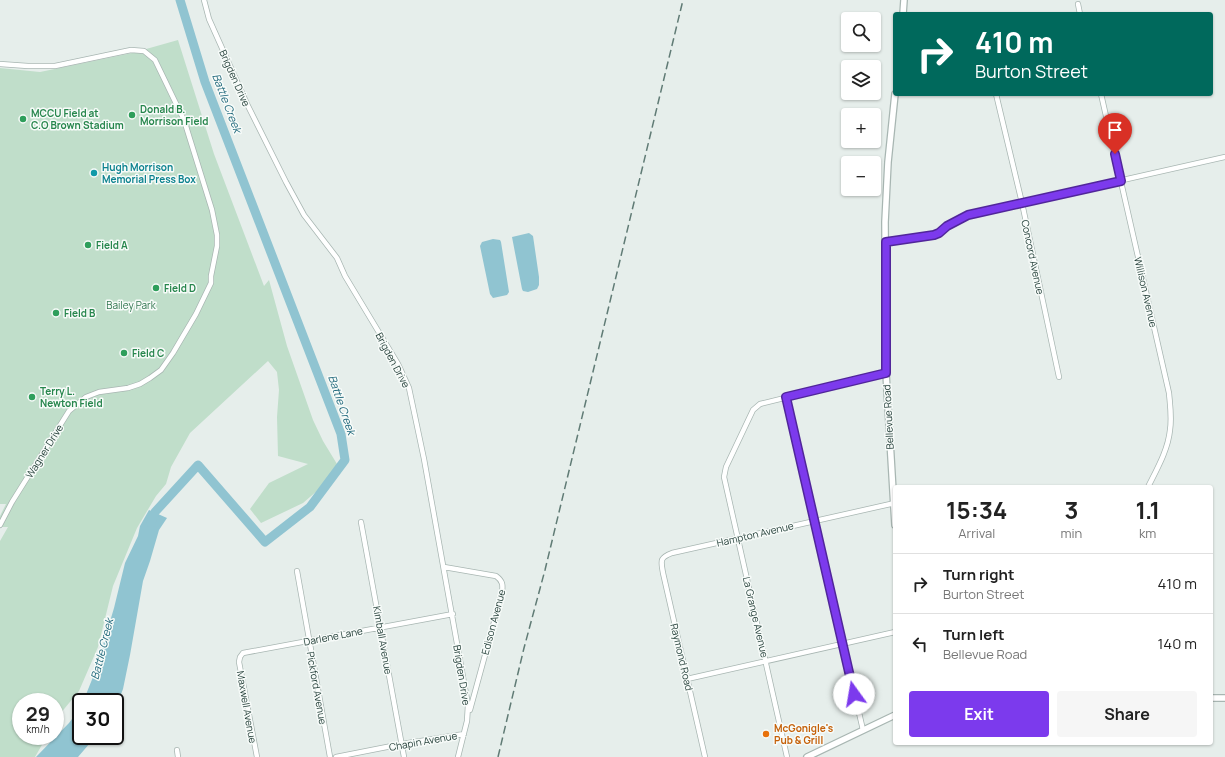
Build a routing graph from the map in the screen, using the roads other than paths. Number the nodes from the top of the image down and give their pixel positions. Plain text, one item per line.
1 (204, 0) edge
2 (904, 0) edge
3 (1078, 4) dead end
4 (903, 12) edge
5 (1080, 12) edge
6 (0, 64) edge
7 (895, 96) edge
8 (996, 96) edge
9 (1101, 96) edge
10 (1225, 157) edge
11 (1121, 181) junction
12 (1022, 203) junction
13 (886, 242) junction
14 (886, 373) junction
15 (1059, 377) dead end
16 (786, 397) junction
17 (1149, 485) edge
18 (893, 487) edge
19 (893, 503) edge
20 (815, 521) junction
21 (361, 522) dead end
22 (0, 525) edge
23 (738, 538) junction
24 (663, 557) joint
25 (444, 567) junction
26 (297, 571) dead end
27 (453, 614) junction
28 (380, 627) junction
29 (893, 632) edge
30 (309, 640) junction
31 (843, 643) junction
32 (240, 657) joint
33 (765, 660) junction
34 (687, 679) junction
35 (1213, 698) edge
36 (1225, 698) edge
37 (893, 716) edge
38 (467, 721) junction
39 (863, 730) junction
40 (464, 734) junction
41 (402, 744) junction
42 (177, 750) dead end
43 (178, 757) edge
44 (256, 757) edge
45 (330, 757) edge
46 (336, 757) edge
47 (404, 757) edge
48 (458, 757) edge
49 (705, 757) edge
50 (787, 757) edge
51 (807, 757) edge

1 - 25 street, Brigden Drive
2 - 4 street
3 - 5 street
6 - 22 street, Wagner Drive
7 - 13 street, Bellevue Road
8 - 12 street, Concord Avenue
9 - 11 street, Willison Avenue
10 - 11 street
11 - 12 street
11 - 17 street, Willison Avenue
12 - 13 street
12 - 15 street, Concord Avenue
13 - 14 street, Bellevue Road
14 - 16 street
14 - 18 street, Bellevue Road
16 - 20 street
16 - 23 street, La Grange Avenue
19 - 20 street, Hampton Avenue
20 - 23 street, Hampton Avenue
20 - 31 street
21 - 28 street, Kimball Avenue
23 - 24 street, Hampton Avenue
23 - 33 street, La Grange Avenue
24 - 34 street, Raymond Road
25 - 27 street, Brigden Drive
25 - 38 street, Edison Avenue
26 - 30 street, Pickford Avenue
27 - 28 street, Darlene Lane
27 - 38 street, Brigden Drive
28 - 30 street, Darlene Lane
28 - 41 street, Kimball Avenue
29 - 31 street
30 - 32 street, Darlene Lane
30 - 45 street, Pickford Avenue
31 - 33 street
31 - 39 street
32 - 44 street, Maxwell Avenue
33 - 34 street
33 - 50 street, La Grange Avenue
34 - 49 street, Raymond Road
35 - 36 street
37 - 39 street
38 - 40 street, Brigden Drive
39 - 51 street
40 - 41 street, Chapin Avenue
40 - 48 street, Brigden Drive
41 - 46 street, Chapin Avenue
41 - 47 street, Kimball Avenue
42 - 43 street

